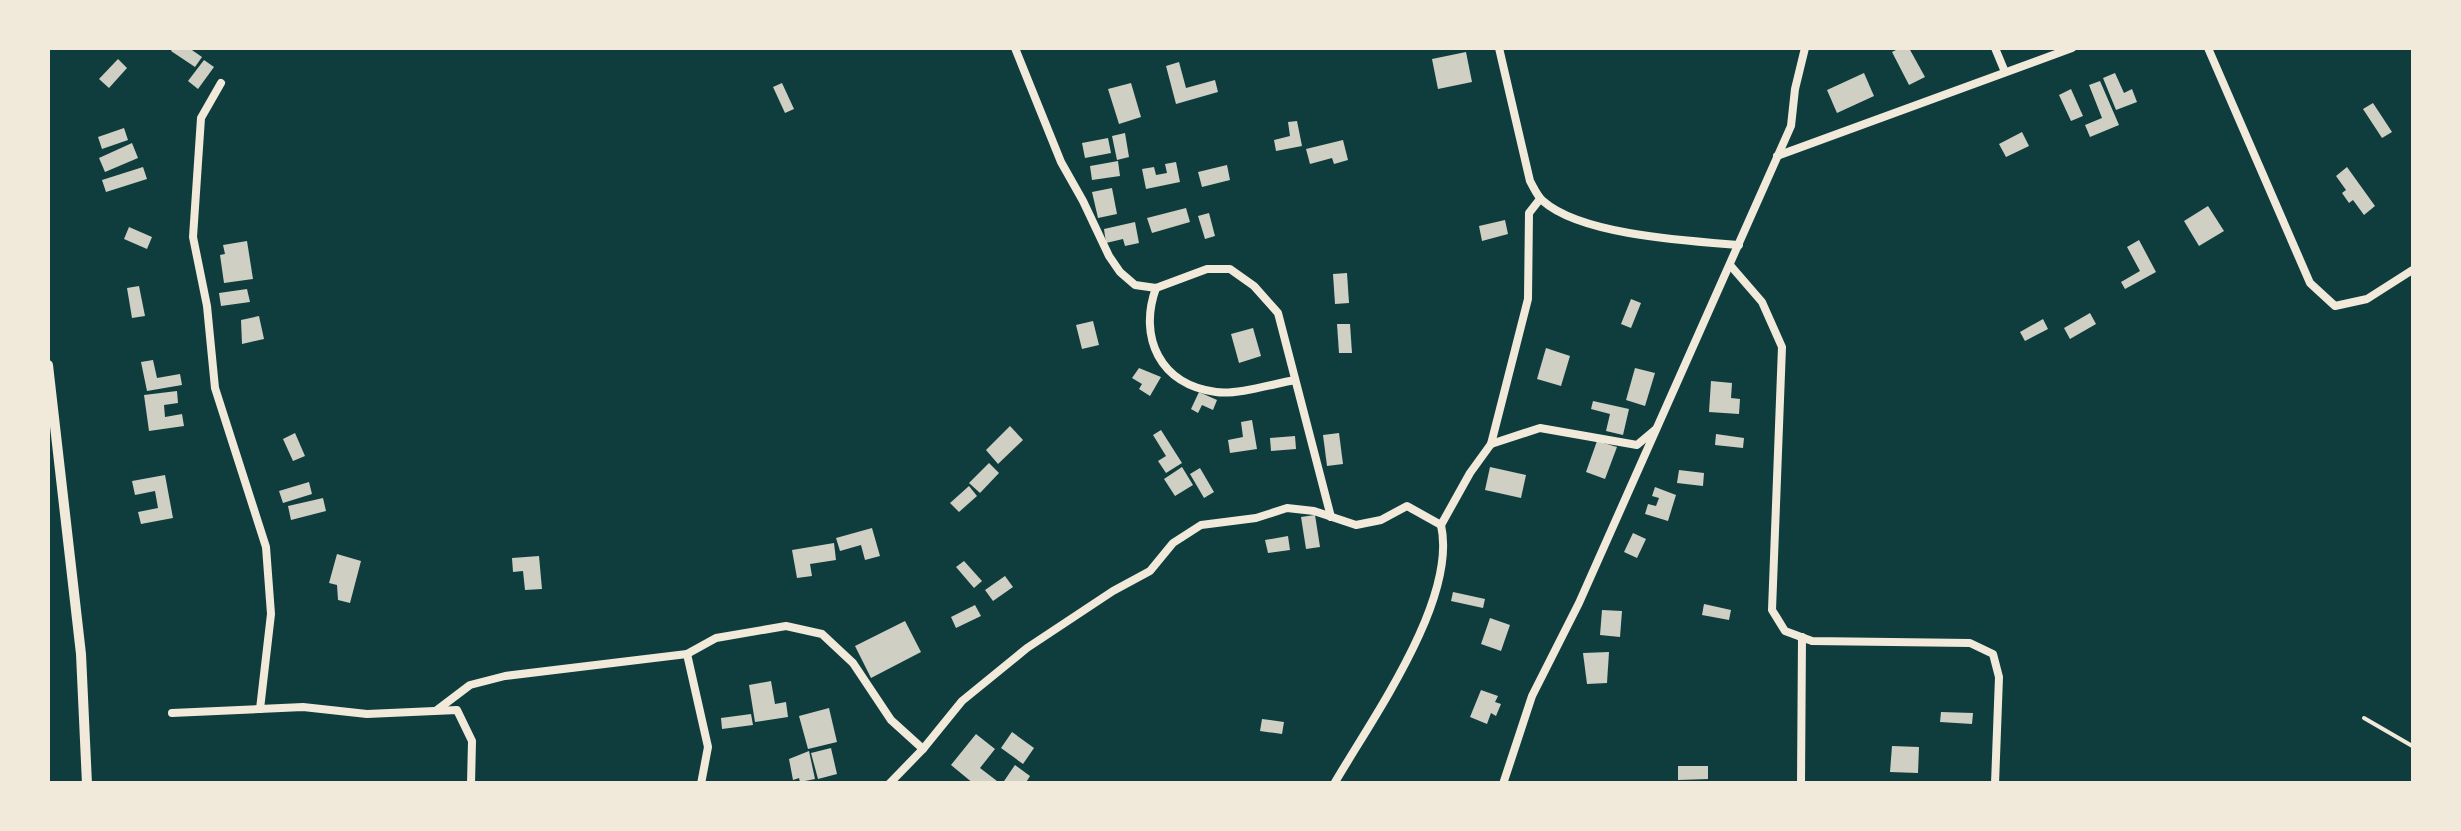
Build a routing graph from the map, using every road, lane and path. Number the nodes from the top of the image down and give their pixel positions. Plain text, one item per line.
1 (1014, 48) edge
2 (1499, 48) edge
3 (1805, 48) edge
4 (1995, 48) edge
5 (2072, 48) edge
6 (2208, 48) edge
7 (2004, 72) junction
8 (221, 83) dead end
9 (1777, 156) junction
10 (1540, 199) junction
11 (1739, 245) junction
12 (1730, 265) junction
13 (2414, 269) edge
14 (1156, 288) junction
15 (48, 366) edge
16 (1295, 380) junction
17 (1656, 429) junction
18 (1491, 444) junction
19 (1331, 516) junction
20 (1441, 526) junction
21 (1802, 637) junction
22 (687, 654) junction
23 (260, 708) junction
24 (437, 710) junction
25 (172, 713) dead end
26 (2364, 718) dead end
27 (2414, 747) edge
28 (923, 749) junction
29 (87, 784) edge
30 (471, 784) edge
31 (702, 784) edge
32 (889, 784) edge
33 (1334, 784) edge
34 (1503, 784) edge
35 (1801, 784) edge
36 (1995, 784) edge

1 - 14 street
2 - 10 street
3 - 9 street
4 - 7 street
5 - 7 street
6 - 13 street
7 - 9 street
8 - 23 street
9 - 11 street
10 - 11 street
10 - 18 street
11 - 12 street
12 - 17 street
12 - 21 street
14 - 16 street
14 - 16 street
15 - 29 street
16 - 19 street
17 - 18 street
17 - 34 street
18 - 20 street
19 - 20 street
19 - 28 street
20 - 33 street
21 - 35 street
21 - 36 street
22 - 24 street
22 - 28 street
22 - 31 street
23 - 24 street
23 - 25 street
24 - 30 street
26 - 27 path
28 - 32 street

